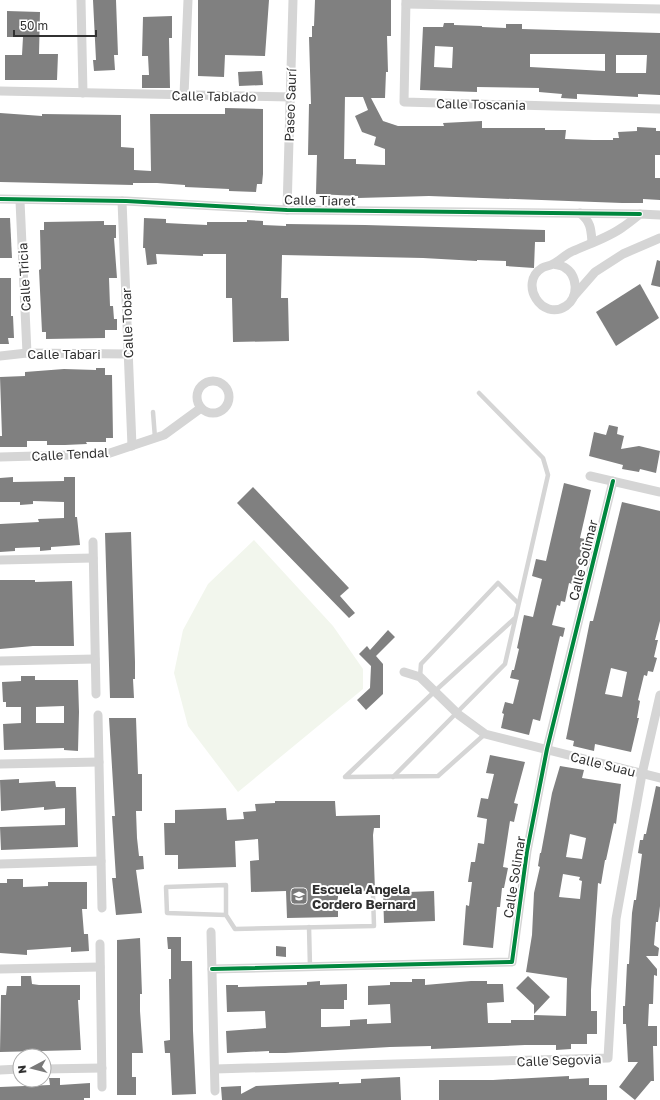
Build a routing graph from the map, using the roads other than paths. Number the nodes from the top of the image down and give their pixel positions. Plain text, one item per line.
1 (81, 0) edge
2 (293, 0) edge
3 (406, 2) edge
4 (188, 3) edge
5 (660, 9) edge
6 (0, 91) edge
7 (83, 93) junction
8 (184, 95) junction
9 (291, 97) junction
10 (660, 109) edge
11 (0, 200) edge
12 (20, 201) junction
13 (122, 201) junction
14 (287, 210) junction
15 (580, 213) junction
16 (640, 214) junction
17 (660, 215) edge
18 (660, 238) edge
19 (592, 242) junction
20 (553, 264) junction
21 (573, 297) junction
22 (27, 353) junction
23 (128, 354) junction
24 (0, 356) edge
25 (479, 393) dead end
26 (201, 408) dead end
27 (153, 412) dead end
28 (155, 438) junction
29 (132, 446) junction
30 (0, 457) edge
31 (590, 476) dead end
32 (613, 481) junction
33 (660, 492) edge
34 (93, 542) dead end
35 (93, 558) junction
36 (0, 560) edge
37 (518, 603) junction
38 (514, 619) junction
39 (95, 659) junction
40 (0, 661) edge
41 (404, 672) dead end
42 (420, 676) junction
43 (435, 691) junction
44 (96, 694) dead end
45 (660, 695) edge
46 (457, 713) junction
47 (98, 715) dead end
48 (485, 734) junction
49 (547, 749) junction
50 (99, 762) junction
51 (0, 764) edge
52 (642, 774) junction
53 (393, 776) junction
54 (660, 778) edge
55 (101, 862) junction
56 (0, 864) edge
57 (373, 895) dead end
58 (102, 908) dead end
59 (226, 915) junction
60 (309, 927) junction
61 (211, 932) dead end
62 (100, 944) dead end
63 (100, 967) junction
64 (310, 967) junction
65 (0, 969) edge
66 (212, 969) junction
67 (102, 1068) junction
68 (52, 1069) edge
69 (215, 1069) junction
70 (0, 1070) edge
71 (12, 1070) edge
72 (102, 1087) dead end
73 (215, 1091) dead end

1 - 7 street
2 - 9 street, Paseo Saurí
3 - 5 street
3 - 10 street, Calle Toscania
4 - 8 street
6 - 7 street, Calle Tablado
7 - 8 street, Calle Tablado
8 - 9 street, Calle Tablado
9 - 14 street, Paseo Saurí
11 - 12 street, Calle Tiaret
12 - 13 street, Calle Tiaret
12 - 22 street, Calle Tricia
13 - 14 street, Calle Tiaret
13 - 23 street, Calle Tobar
14 - 15 street, Calle Tiaret
15 - 16 street, Calle Tiaret
15 - 19 street
16 - 17 street, Calle Tiaret
16 - 19 street
18 - 21 street
19 - 20 street
20 - 21 street
20 - 21 street
22 - 23 street, Calle Tabari
22 - 24 street, Calle Tabari
23 - 29 street, Calle Tobar
25 - 37 lane
26 - 28 street, Calle Tendal
27 - 28 lane
28 - 29 street, Calle Tendal
29 - 30 street, Calle Tendal
31 - 32 street
32 - 33 street
32 - 49 street, Calle Solimar
34 - 35 street
35 - 36 street
35 - 39 street
37 - 38 lane
37 - 42 lane
38 - 43 lane
38 - 46 lane
39 - 40 street
39 - 44 street
41 - 42 street
42 - 43 street
43 - 46 street
43 - 53 lane
45 - 52 street, Calle Segovia
46 - 48 street
46 - 53 lane
47 - 50 street
48 - 49 street, Calle Suau
48 - 53 lane
49 - 52 street, Calle Suau
49 - 64 street, Calle Solimar
50 - 51 street
50 - 55 street
52 - 54 street, Calle Suau
52 - 69 street, Calle Segovia
55 - 56 street
55 - 58 street
57 - 60 lane
59 - 59 lane
59 - 60 lane
60 - 64 lane
61 - 66 street
62 - 63 street
63 - 65 street
63 - 67 street
64 - 66 street, Calle Solimar
66 - 69 street
67 - 68 street
67 - 72 street
69 - 73 street
70 - 71 street

